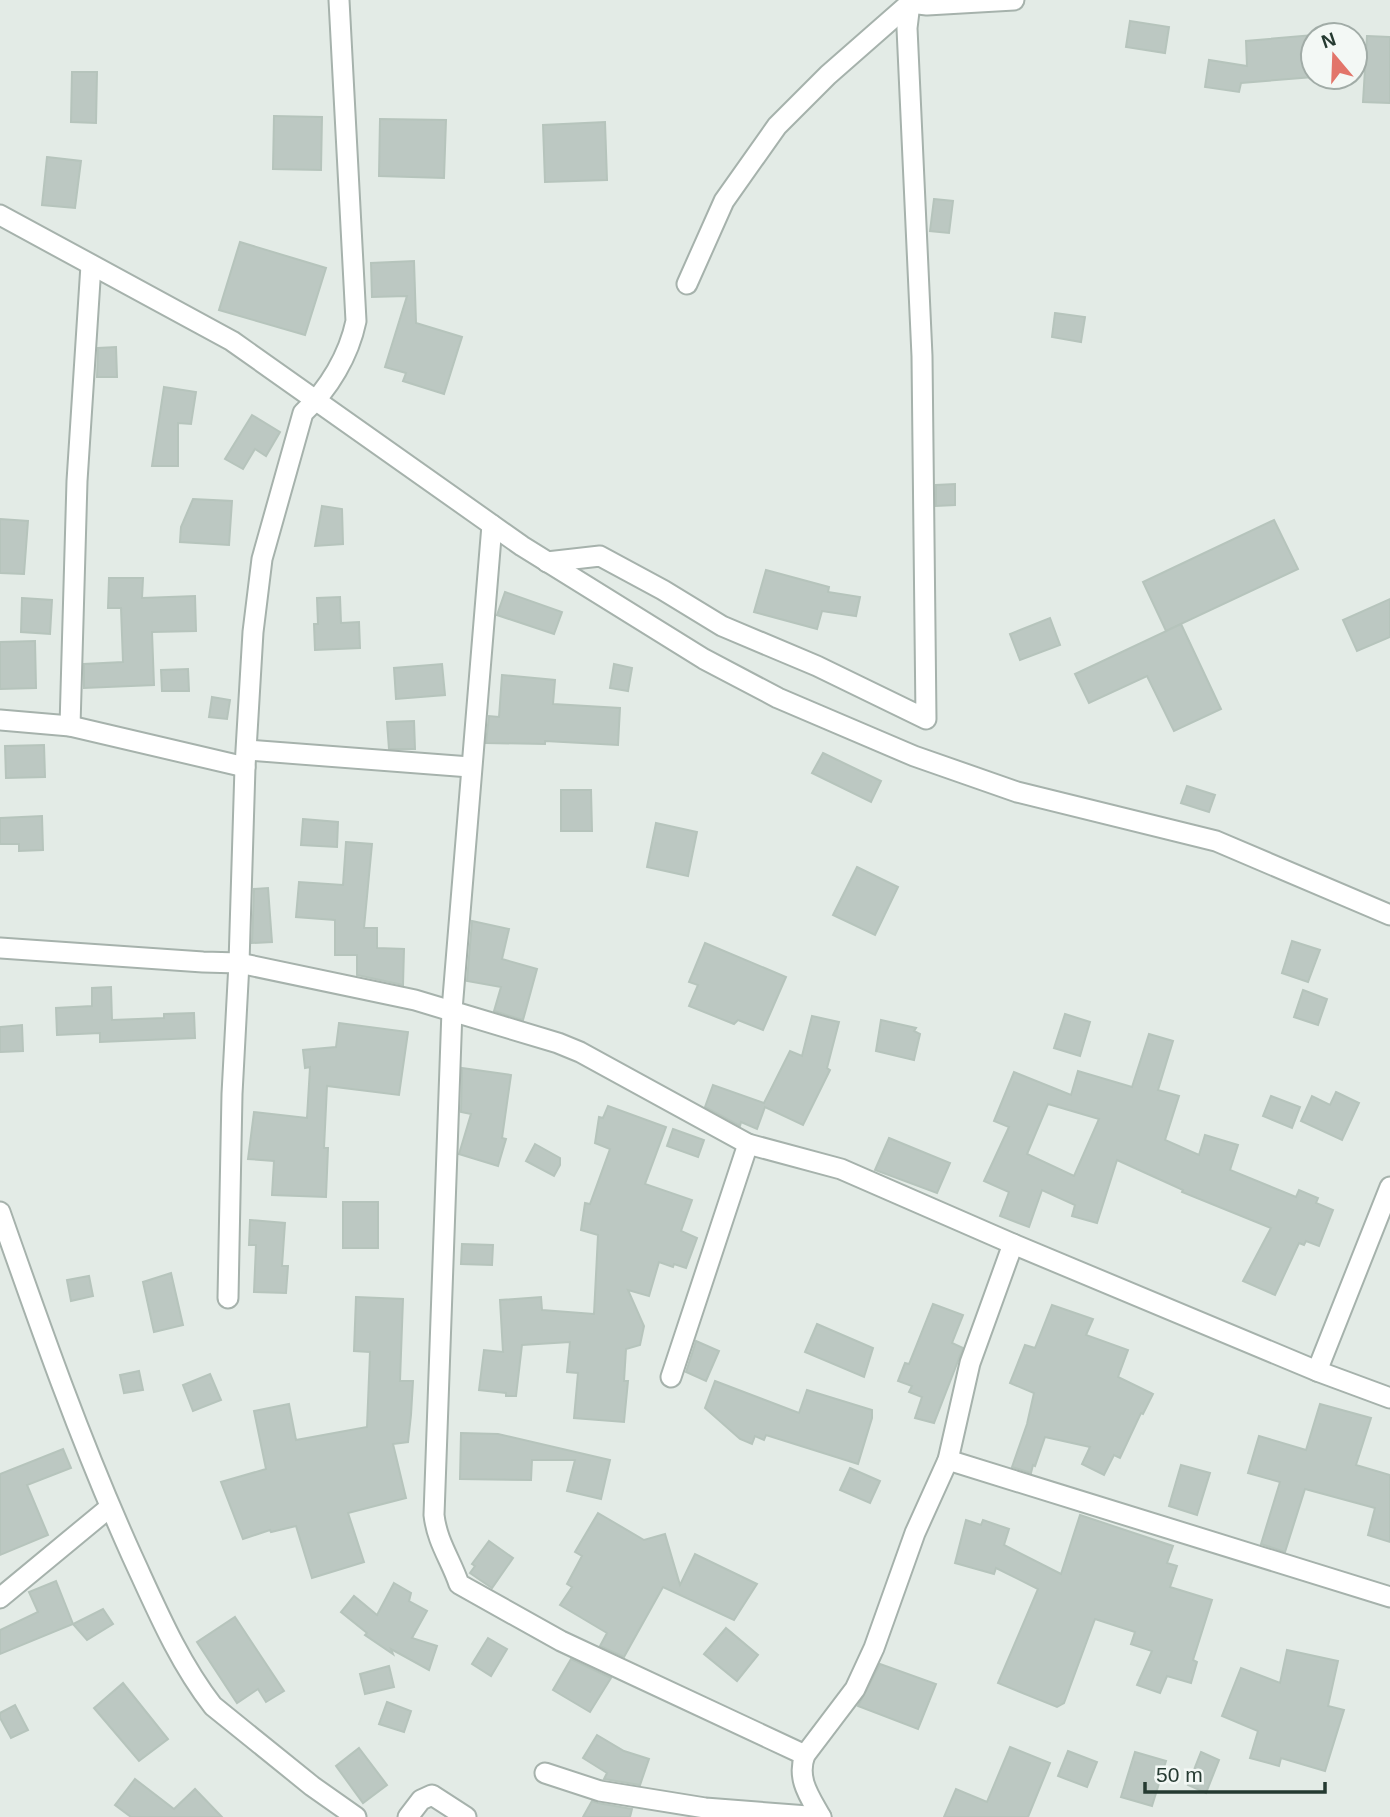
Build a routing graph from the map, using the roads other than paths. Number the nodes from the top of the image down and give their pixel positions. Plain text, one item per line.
1 (339, 0) edge
2 (1014, 0) edge
3 (920, 3) edge
4 (0, 215) edge
5 (91, 265) junction
6 (687, 285) dead end
7 (316, 401) junction
8 (492, 525) junction
9 (547, 562) junction
10 (0, 720) edge
11 (70, 726) junction
12 (246, 758) junction
13 (470, 767) junction
14 (1390, 915) edge
15 (0, 948) edge
16 (239, 963) junction
17 (452, 1010) junction
18 (748, 1144) junction
19 (1390, 1187) edge
20 (0, 1212) edge
21 (1013, 1244) junction
22 (228, 1298) dead end
23 (1317, 1371) junction
24 (671, 1377) dead end
25 (1390, 1398) edge
26 (948, 1460) junction
27 (110, 1507) junction
28 (1390, 1597) edge
29 (0, 1598) edge
30 (805, 1755) junction
31 (545, 1773) dead end
32 (356, 1817) edge
33 (408, 1817) edge
34 (466, 1817) edge

1 - 7 street
2 - 3 street
3 - 6 street
3 - 9 street
4 - 5 street
5 - 7 street
5 - 11 street
7 - 8 street
7 - 12 street
8 - 9 street
8 - 13 street
9 - 14 street
10 - 11 street
11 - 12 street
12 - 13 street
12 - 16 street
13 - 17 street
15 - 16 street
16 - 17 street
16 - 22 street
17 - 18 street
17 - 30 street
18 - 21 street
18 - 24 street
19 - 23 street
20 - 27 street
21 - 23 street
21 - 26 street
23 - 25 street
26 - 28 street
26 - 30 street
27 - 29 street
27 - 32 street
30 - 31 street
33 - 34 street

